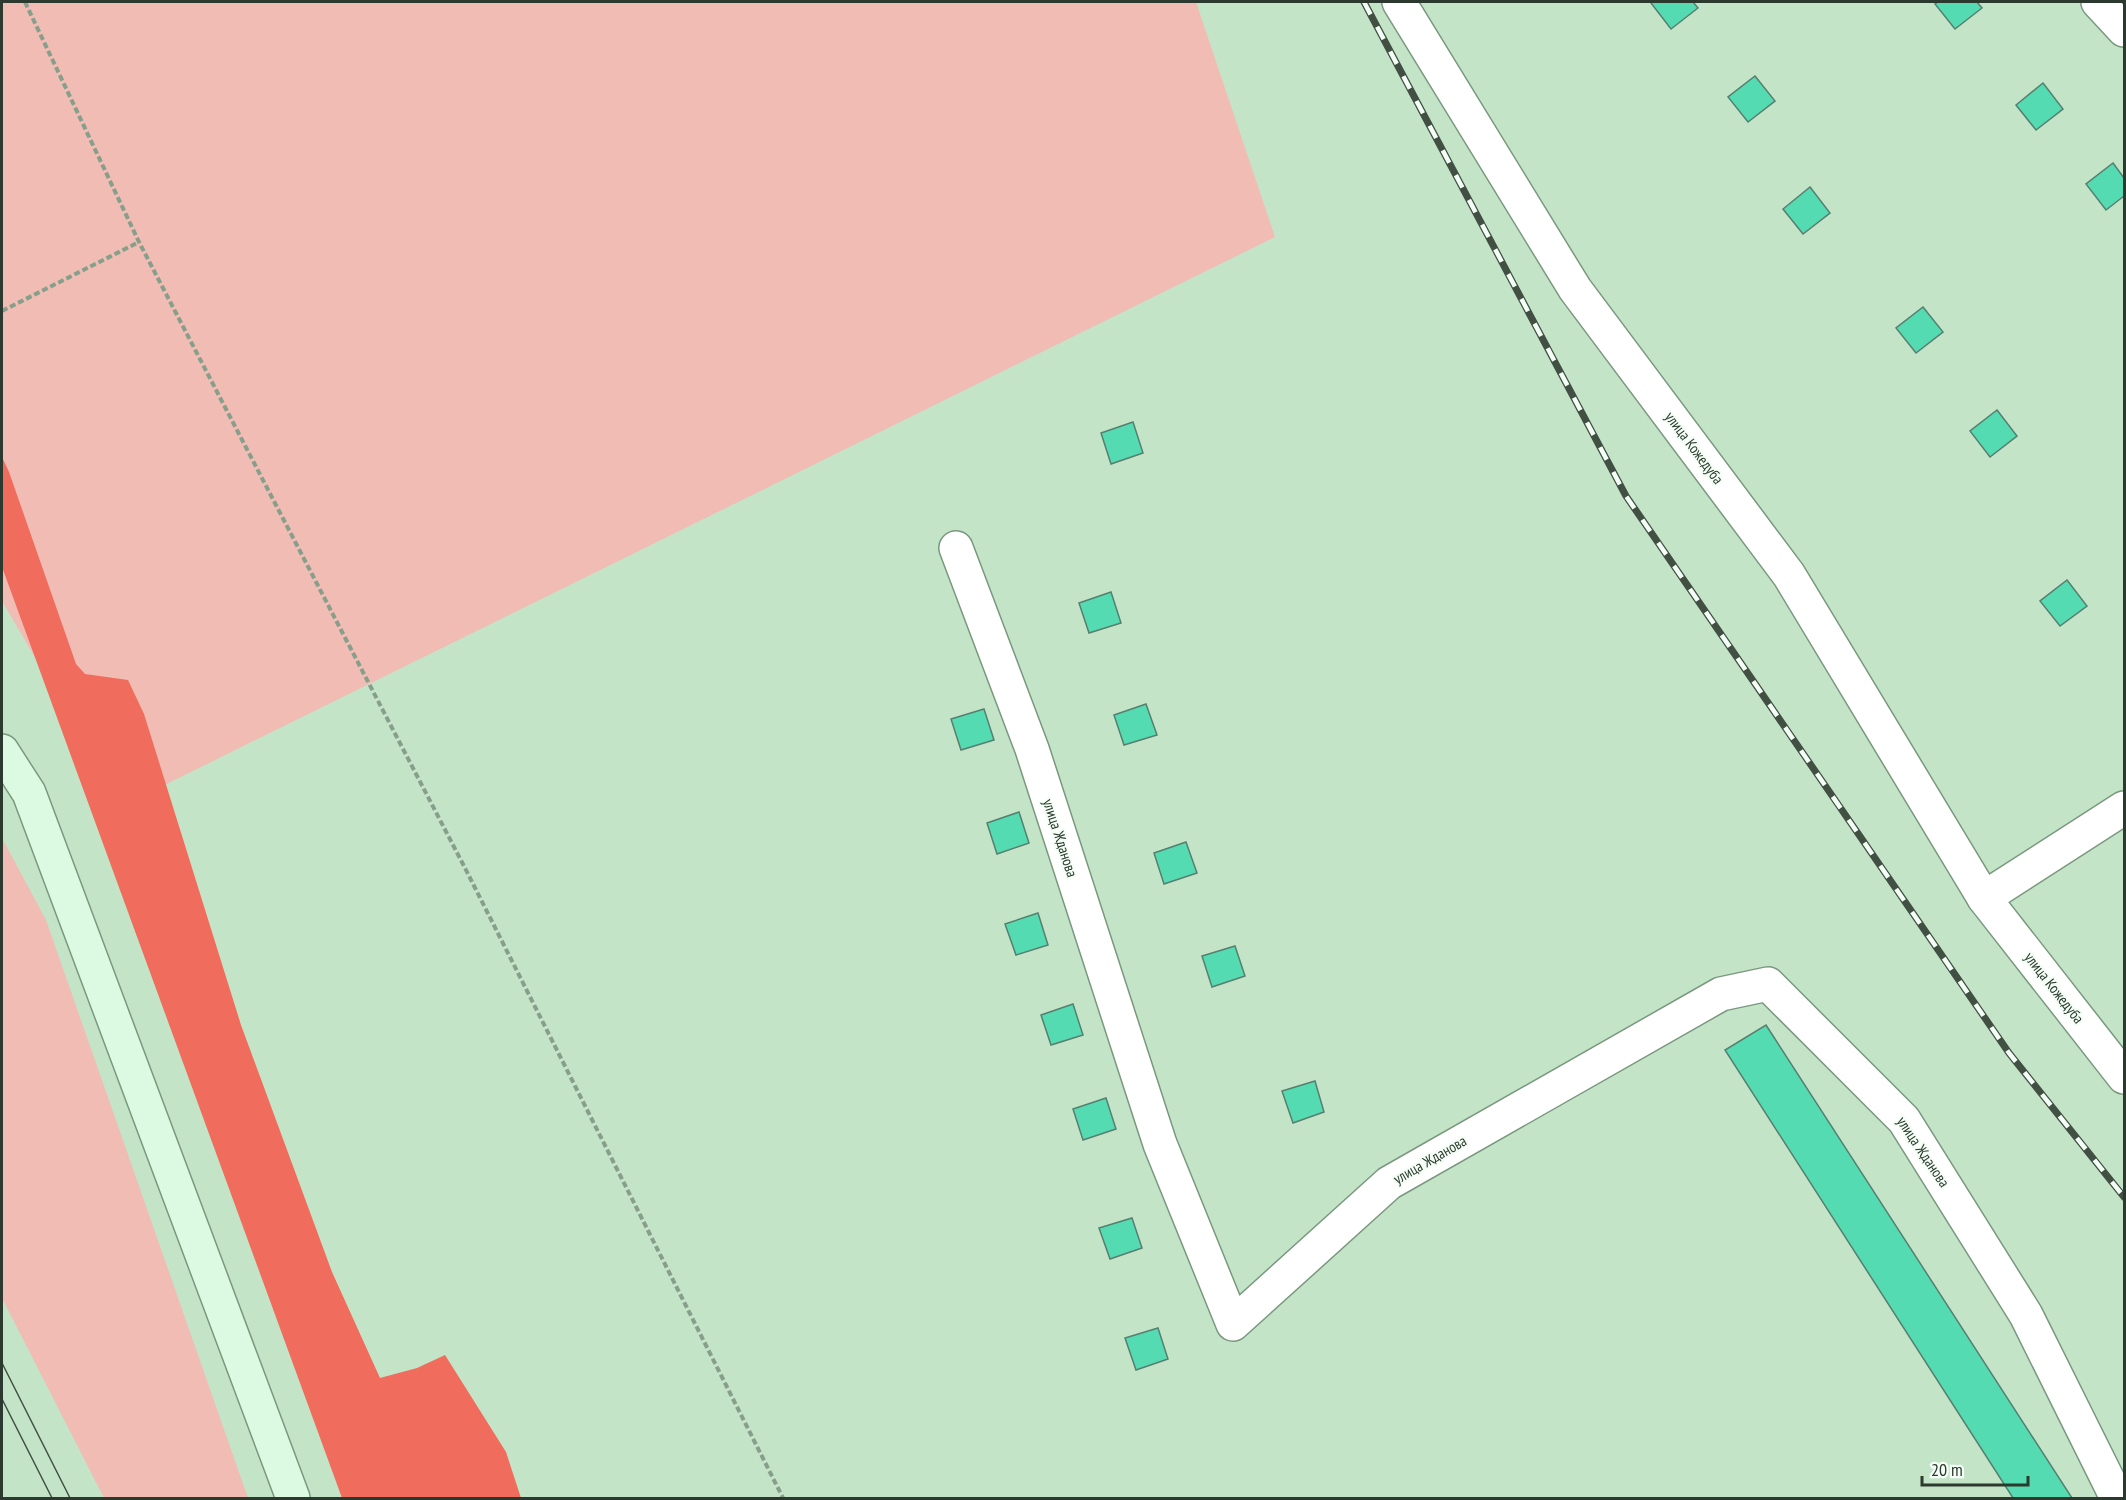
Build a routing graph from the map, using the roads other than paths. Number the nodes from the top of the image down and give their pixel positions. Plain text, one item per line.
1 (1399, 2) edge
2 (2098, 2) edge
3 (2124, 30) edge
4 (956, 548) dead end
5 (2, 729) edge
6 (2, 750) edge
7 (29, 793) junction
8 (2124, 808) edge
9 (1984, 898) junction
10 (2124, 1077) edge
11 (293, 1498) edge
12 (2117, 1498) edge

1 - 9 street, улица Кожедуба
2 - 3 street
4 - 12 street, улица Жданова
5 - 7 main road
6 - 7 main road
7 - 11 main road
8 - 9 street
9 - 10 street, улица Кожедуба

